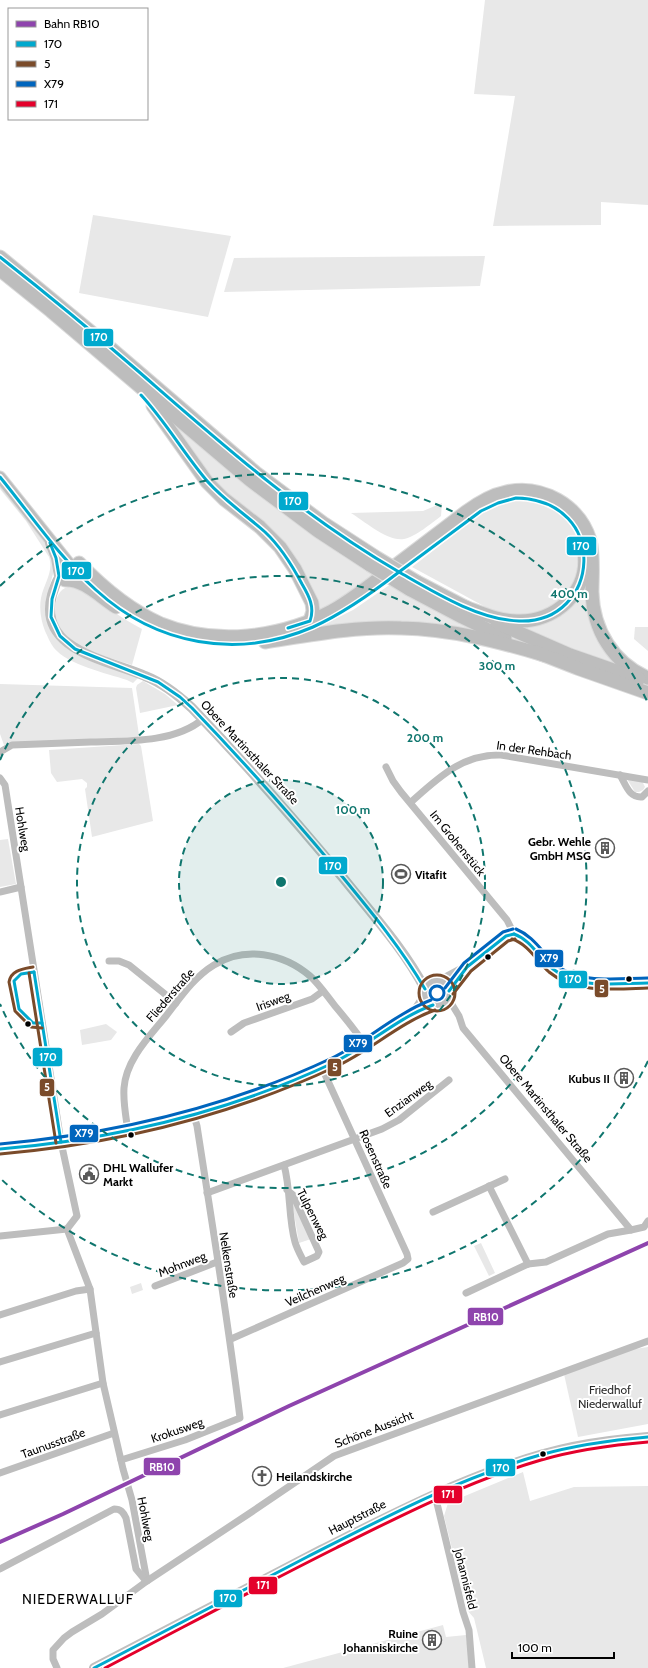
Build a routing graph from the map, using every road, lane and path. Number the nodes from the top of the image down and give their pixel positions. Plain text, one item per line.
1 (0, 257) edge
2 (0, 270) edge
3 (124, 373) junction
4 (0, 477) edge
5 (18, 499) junction
6 (48, 537) junction
7 (374, 562) junction
8 (76, 566) junction
9 (62, 578) junction
10 (413, 585) junction
11 (112, 605) junction
12 (462, 606) junction
13 (310, 621) junction
14 (280, 639) junction
15 (544, 655) junction
16 (648, 678) edge
17 (648, 682) edge
18 (648, 693) edge
19 (203, 719) junction
20 (0, 752) edge
21 (386, 767) dead end
22 (620, 775) junction
23 (2, 780) edge
24 (648, 780) edge
25 (648, 791) edge
26 (411, 802) junction
27 (21, 887) junction
28 (0, 892) edge
29 (514, 934) junction
30 (109, 961) dead end
31 (467, 967) junction
32 (414, 969) junction
33 (437, 981) junction
34 (648, 983) edge
35 (323, 991) junction
36 (425, 992) junction
37 (449, 994) junction
38 (176, 1003) junction
39 (433, 1005) junction
40 (411, 1014) junction
41 (231, 1032) dead end
42 (365, 1044) junction
43 (322, 1068) junction
44 (449, 1080) dead end
45 (194, 1116) junction
46 (128, 1131) junction
47 (355, 1138) junction
48 (61, 1142) junction
49 (0, 1149) edge
50 (284, 1165) junction
51 (505, 1179) dead end
52 (489, 1186) junction
53 (287, 1190) junction
54 (207, 1192) junction
55 (433, 1212) dead end
56 (648, 1222) edge
57 (67, 1229) junction
58 (632, 1230) junction
59 (0, 1236) edge
60 (408, 1259) joint
61 (217, 1262) junction
62 (528, 1264) junction
63 (155, 1286) dead end
64 (90, 1289) junction
65 (466, 1293) dead end
66 (0, 1315) edge
67 (96, 1333) junction
68 (230, 1338) junction
69 (648, 1341) edge
70 (0, 1362) edge
71 (103, 1383) junction
72 (0, 1415) edge
73 (240, 1418) joint
74 (114, 1433) junction
75 (648, 1437) edge
76 (121, 1460) junction
77 (0, 1474) edge
78 (435, 1495) junction
79 (0, 1569) edge
80 (147, 1581) junction
81 (57, 1668) edge
82 (94, 1668) edge
83 (472, 1668) edge

1 - 7 highway
2 - 3 highway
3 - 7 highway
3 - 13 highway
4 - 5 main road
5 - 6 main road
5 - 8 main road
6 - 8 main road
6 - 9 street
7 - 10 highway, bridge
8 - 9 street, Obere Martinsthaler Straße
8 - 11 highway
8 - 13 highway
9 - 11 highway
9 - 19 street, Obere Martinsthaler Straße
10 - 12 highway
10 - 15 highway
11 - 14 highway
12 - 14 highway
12 - 17 highway
13 - 16 highway
14 - 15 highway
15 - 18 highway
19 - 20 street
19 - 32 street, Obere Martinsthaler Straße
21 - 26 street, Im Grohenstück
22 - 24 street, In der Rehbach
22 - 25 street
22 - 26 street, In der Rehbach
23 - 27 street, Hohlweg
26 - 29 street, Im Grohenstück
27 - 28 street
27 - 48 street, Hohlweg
29 - 31 street
29 - 34 street
30 - 38 street
31 - 33 street
31 - 37 street
32 - 33 street, Obere Martinsthaler Straße
32 - 36 street, Obere Martinsthaler Straße
33 - 36 street
33 - 37 street
35 - 38 street, Fliederstraße
35 - 41 street, Irisweg
35 - 42 street, Fliederstraße
36 - 39 street
36 - 40 street
37 - 39 street
37 - 58 street, Obere Martinsthaler Straße
38 - 46 street, Fliederstraße
39 - 40 street
40 - 42 street
42 - 43 street
43 - 45 street
43 - 47 street, Rosenstraße
44 - 47 street, Enzianweg
45 - 46 street
45 - 54 street, Nelkenstraße
46 - 48 street
47 - 50 street
47 - 60 street, Rosenstraße
48 - 49 street
48 - 57 street, Hohlweg
50 - 53 street, Tulpenweg
50 - 54 street
51 - 52 street
52 - 55 street
52 - 62 street
53 - 53 street, Tulpenweg
54 - 61 street, Nelkenstraße
56 - 58 street
57 - 59 street
57 - 64 street, Hohlweg
58 - 62 street
60 - 68 street, Veilchenweg
61 - 63 street, Mohnweg
61 - 68 street, Nelkenstraße
62 - 65 street
64 - 66 street
64 - 67 street, Hohlweg
67 - 70 street
67 - 71 street, Hohlweg
68 - 73 street, Nelkenstraße
69 - 80 street, Schöne Aussicht
71 - 72 street
71 - 74 street, Hohlweg
73 - 76 street, Krokusweg
74 - 76 street, Hohlweg
74 - 77 street, Taunusstraße
75 - 78 street, Hauptstraße
76 - 80 street, Hohlweg
78 - 82 street, Hauptstraße
78 - 83 street, Johannisfeld
79 - 80 street
80 - 81 street, Schöne Aussicht

